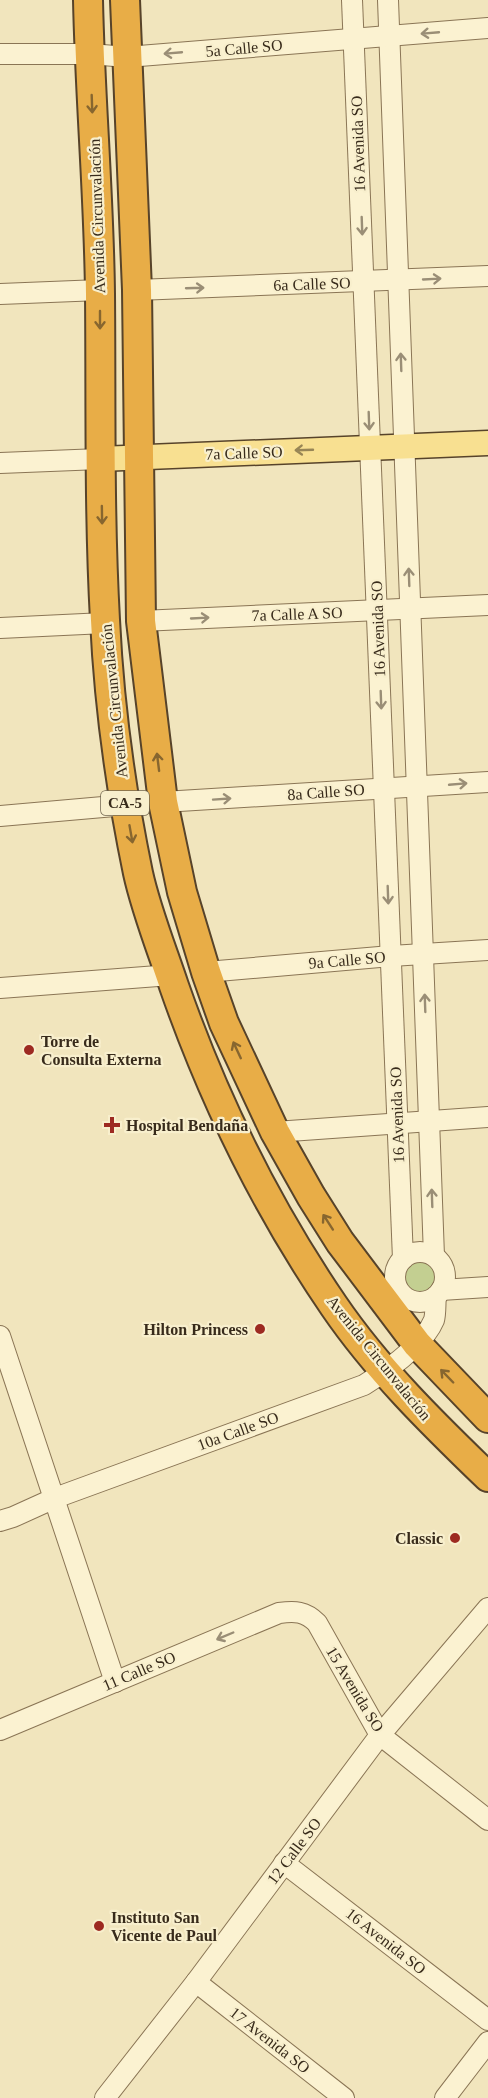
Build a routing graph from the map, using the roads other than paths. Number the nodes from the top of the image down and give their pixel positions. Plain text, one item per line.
1 (87, 0) edge
2 (125, 0) edge
3 (352, 0) edge
4 (388, 0) edge
5 (488, 28) edge
6 (390, 36) junction
7 (354, 39) junction
8 (0, 54) edge
9 (90, 54) junction
10 (127, 57) junction
11 (488, 276) edge
12 (398, 281) junction
13 (364, 282) junction
14 (100, 290) junction
15 (137, 290) junction
16 (0, 294) edge
17 (488, 443) edge
18 (405, 446) junction
19 (370, 448) junction
20 (138, 458) junction
21 (100, 459) junction
22 (0, 463) edge
23 (488, 606) edge
24 (411, 609) junction
25 (377, 611) junction
26 (141, 621) junction
27 (105, 623) junction
28 (0, 628) edge
29 (112, 702) junction
30 (488, 782) edge
31 (384, 788) junction
32 (417, 788) junction
33 (163, 802) junction
34 (126, 805) junction
35 (0, 816) edge
36 (488, 950) edge
37 (423, 954) junction
38 (391, 956) junction
39 (206, 972) junction
40 (171, 975) junction
41 (0, 988) edge
42 (224, 1023) junction
43 (488, 1117) edge
44 (429, 1121) junction
45 (398, 1122) junction
46 (275, 1132) junction
47 (434, 1256) junction
48 (403, 1259) junction
49 (488, 1287) edge
50 (439, 1293) junction
51 (391, 1295) junction
52 (0, 1336) edge
53 (417, 1344) junction
54 (386, 1371) junction
55 (488, 1418) edge
56 (488, 1477) edge
57 (56, 1498) junction
58 (0, 1521) edge
59 (488, 1608) edge
60 (279, 1613) joint
61 (115, 1682) junction
62 (0, 1730) edge
63 (380, 1735) junction
64 (488, 1820) edge
65 (284, 1863) junction
66 (196, 1982) junction
67 (488, 2020) edge
68 (488, 2043) edge
69 (105, 2098) edge
70 (344, 2098) edge
71 (445, 2098) edge

1 - 9 highway, Avenida Circunvalación / CA-5
2 - 10 highway, CA-5
3 - 7 street, 16 Avenida SO
4 - 6 street, 16 Avenida SO
5 -> 6 street, 5a Calle SO
6 - 7 street, 5a Calle SO
6 - 12 street, 16 Avenida SO
7 -> 10 street, 5a Calle SO
7 -> 13 street, 16 Avenida SO
8 - 9 street, 5a Calle SO
9 - 10 street, 5a Calle SO
9 -> 14 highway, Avenida Circunvalación / CA-5
10 - 15 highway, CA-5
12 -> 11 street, 6a Calle SO
12 - 13 street, 6a Calle SO
18 -> 12 street, 16 Avenida SO
15 -> 13 street, 6a Calle SO
13 -> 19 street, 16 Avenida SO
14 - 16 street
14 -> 21 highway, Avenida Circunvalación / CA-5
15 - 20 highway, CA-5
17 - 18 main road, 7a Calle SO
18 - 19 main road, 7a Calle SO
24 -> 18 street, 16 Avenida SO
19 -> 20 main road, 7a Calle SO
19 - 25 street, 16 Avenida SO
20 - 21 main road, 7a Calle SO
20 - 26 highway, CA-5
21 - 22 street, 7a Calle SO
21 -> 27 highway, Avenida Circunvalación / CA-5
23 - 24 street, 7a Calle A SO
24 - 25 street, 7a Calle A SO
24 - 32 street, 16 Avenida SO
26 -> 25 street, 7a Calle A SO
25 -> 31 street, 16 Avenida SO
33 -> 26 highway, CA-5
27 - 28 street
27 - 29 highway, Avenida Circunvalación / CA-5
29 - 33 highway
29 - 34 highway, Avenida Circunvalación / CA-5
32 -> 30 street, 8a Calle SO
31 - 32 street, 8a Calle SO
33 -> 31 street, 8a Calle SO
31 -> 38 street, 16 Avenida SO
32 - 37 street, 16 Avenida SO
33 - 39 highway, CA-5
34 - 35 street
34 -> 40 highway, Avenida Circunvalación / CA-5
36 - 37 street, 9a Calle SO
37 - 38 street, 9a Calle SO
44 -> 37 street, 16 Avenida SO
38 - 39 street, 9a Calle SO
38 - 45 street, 16 Avenida SO
39 - 42 highway, CA-5
40 - 41 street
40 - 42 highway
40 - 54 highway, Avenida Circunvalación / CA-5
46 -> 42 highway, CA-5
43 - 44 street
44 - 45 street
47 -> 44 street, 16 Avenida SO
45 - 46 street
45 - 48 street, 16 Avenida SO
51 -> 46 highway, CA-5
47 - 48 street
47 - 50 street
48 - 51 street
49 - 50 street
50 - 51 street
50 - 53 street, 10a Calle SO
51 - 53 highway, CA-5
52 - 57 street
53 - 54 street, 10a Calle SO
55 -> 53 highway, CA-5
54 - 56 highway, Avenida Circunvalación / CA-5
54 - 57 street, 10a Calle SO
57 - 58 street, 10a Calle SO
57 - 61 street
59 - 63 street, 12 Calle SO
60 -> 61 street, 11 Calle SO
60 - 63 street, 15 Avenida SO
61 - 62 street, 11 Calle SO
63 - 64 street, 15 Avenida SO
63 - 65 street, 12 Calle SO
65 - 66 street, 12 Calle SO
65 - 67 street, 16 Avenida SO
66 - 69 street, 12 Calle SO
66 - 70 street, 17 Avenida SO
68 - 71 street

